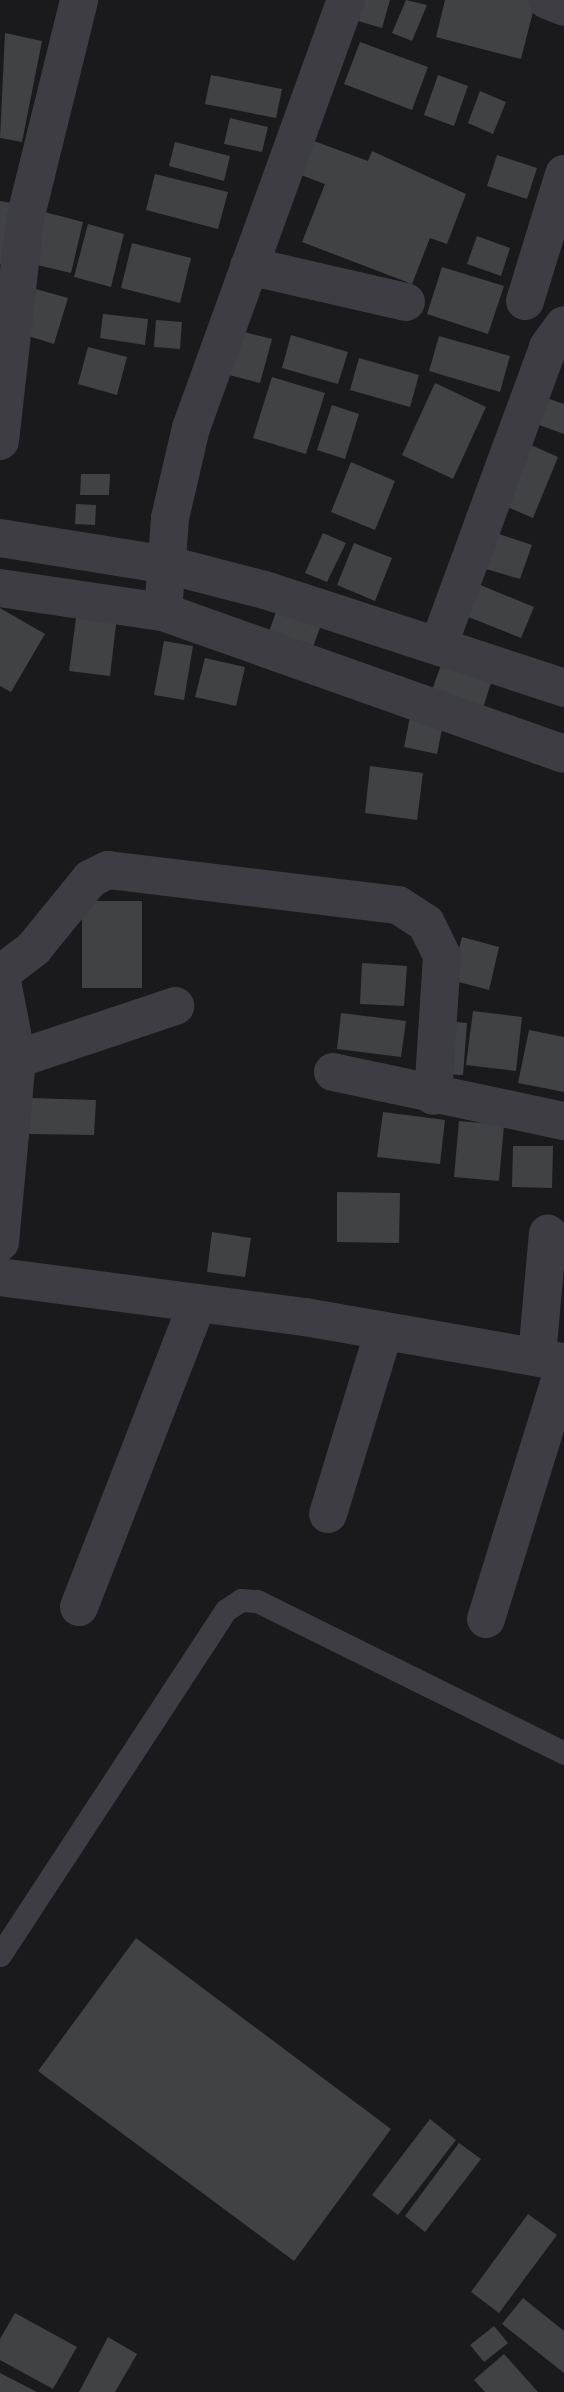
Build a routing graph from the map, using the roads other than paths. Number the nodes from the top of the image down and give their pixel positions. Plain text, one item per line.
1 (79, 0) edge
2 (346, 0) edge
3 (547, 0) edge
4 (564, 7) edge
5 (564, 174) edge
6 (249, 266) junction
7 (525, 301) dead end
8 (406, 302) dead end
9 (564, 325) edge
10 (0, 441) edge
11 (0, 538) edge
12 (168, 565) junction
13 (0, 588) edge
14 (163, 612) junction
15 (439, 644) junction
16 (564, 688) edge
17 (564, 754) edge
18 (2, 971) edge
19 (175, 1006) dead end
20 (17, 1059) junction
21 (333, 1072) dead end
22 (432, 1096) junction
23 (564, 1121) edge
24 (548, 1233) dead end
25 (0, 1242) edge
26 (0, 1277) edge
27 (197, 1305) junction
28 (384, 1331) junction
29 (555, 1362) edge
30 (328, 1514) dead end
31 (79, 1606) dead end
32 (486, 1619) dead end
33 (564, 1753) edge
34 (0, 1955) edge

1 - 10 street
2 - 6 street
3 - 4 street
5 - 7 street
6 - 8 street
6 - 12 street
9 - 15 street
11 - 12 street
12 - 14 street
12 - 15 street
13 - 14 street
14 - 17 street
15 - 16 street
18 - 20 street
18 - 22 street
19 - 20 street
20 - 25 street
21 - 22 street
22 - 23 street
24 - 29 street
26 - 27 street
27 - 28 street
27 - 31 street
28 - 29 street
28 - 30 street
29 - 32 street
33 - 34 lane

